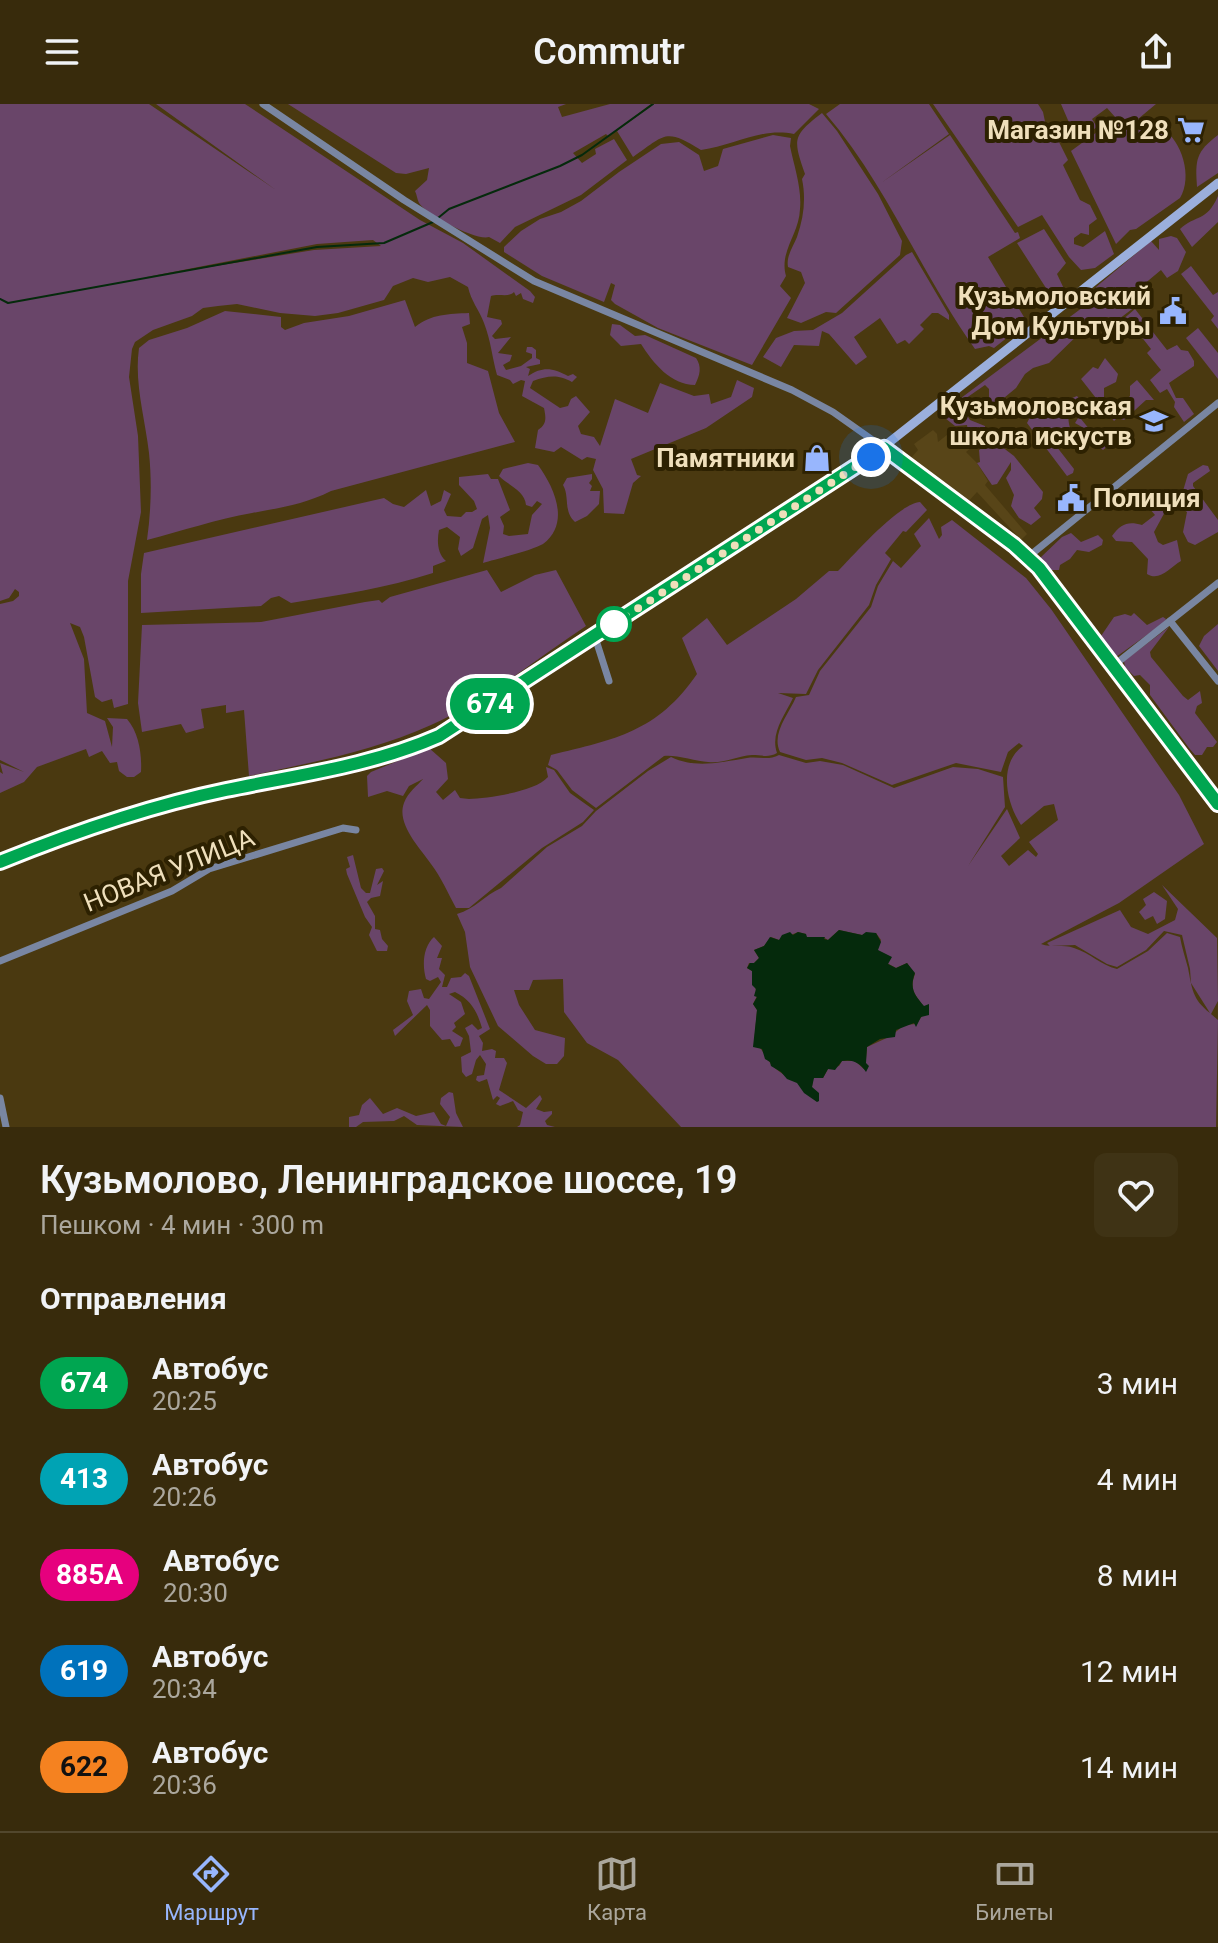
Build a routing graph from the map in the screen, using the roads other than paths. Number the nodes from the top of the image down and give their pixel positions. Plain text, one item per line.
1 (263, 104) edge
2 (1218, 183) edge
3 (1218, 403) edge
4 (884, 448) junction
5 (1028, 557) junction
6 (1218, 583) edge
7 (1170, 621) junction
8 (595, 637) junction
9 (1113, 666) junction
10 (609, 681) dead end
11 (1218, 681) edge
12 (1218, 804) edge
13 (356, 830) dead end
14 (0, 862) edge
15 (0, 961) edge
16 (0, 1098) edge
17 (6, 1127) edge

1 - 4 street
2 - 4 main road
3 - 5 street
4 - 5 main road
4 - 8 main road
5 - 9 main road
6 - 7 street
7 - 9 street
7 - 11 street
8 - 10 street
8 - 14 main road
9 - 12 main road
13 - 15 street, НОВАЯ УЛИЦА
16 - 17 street

